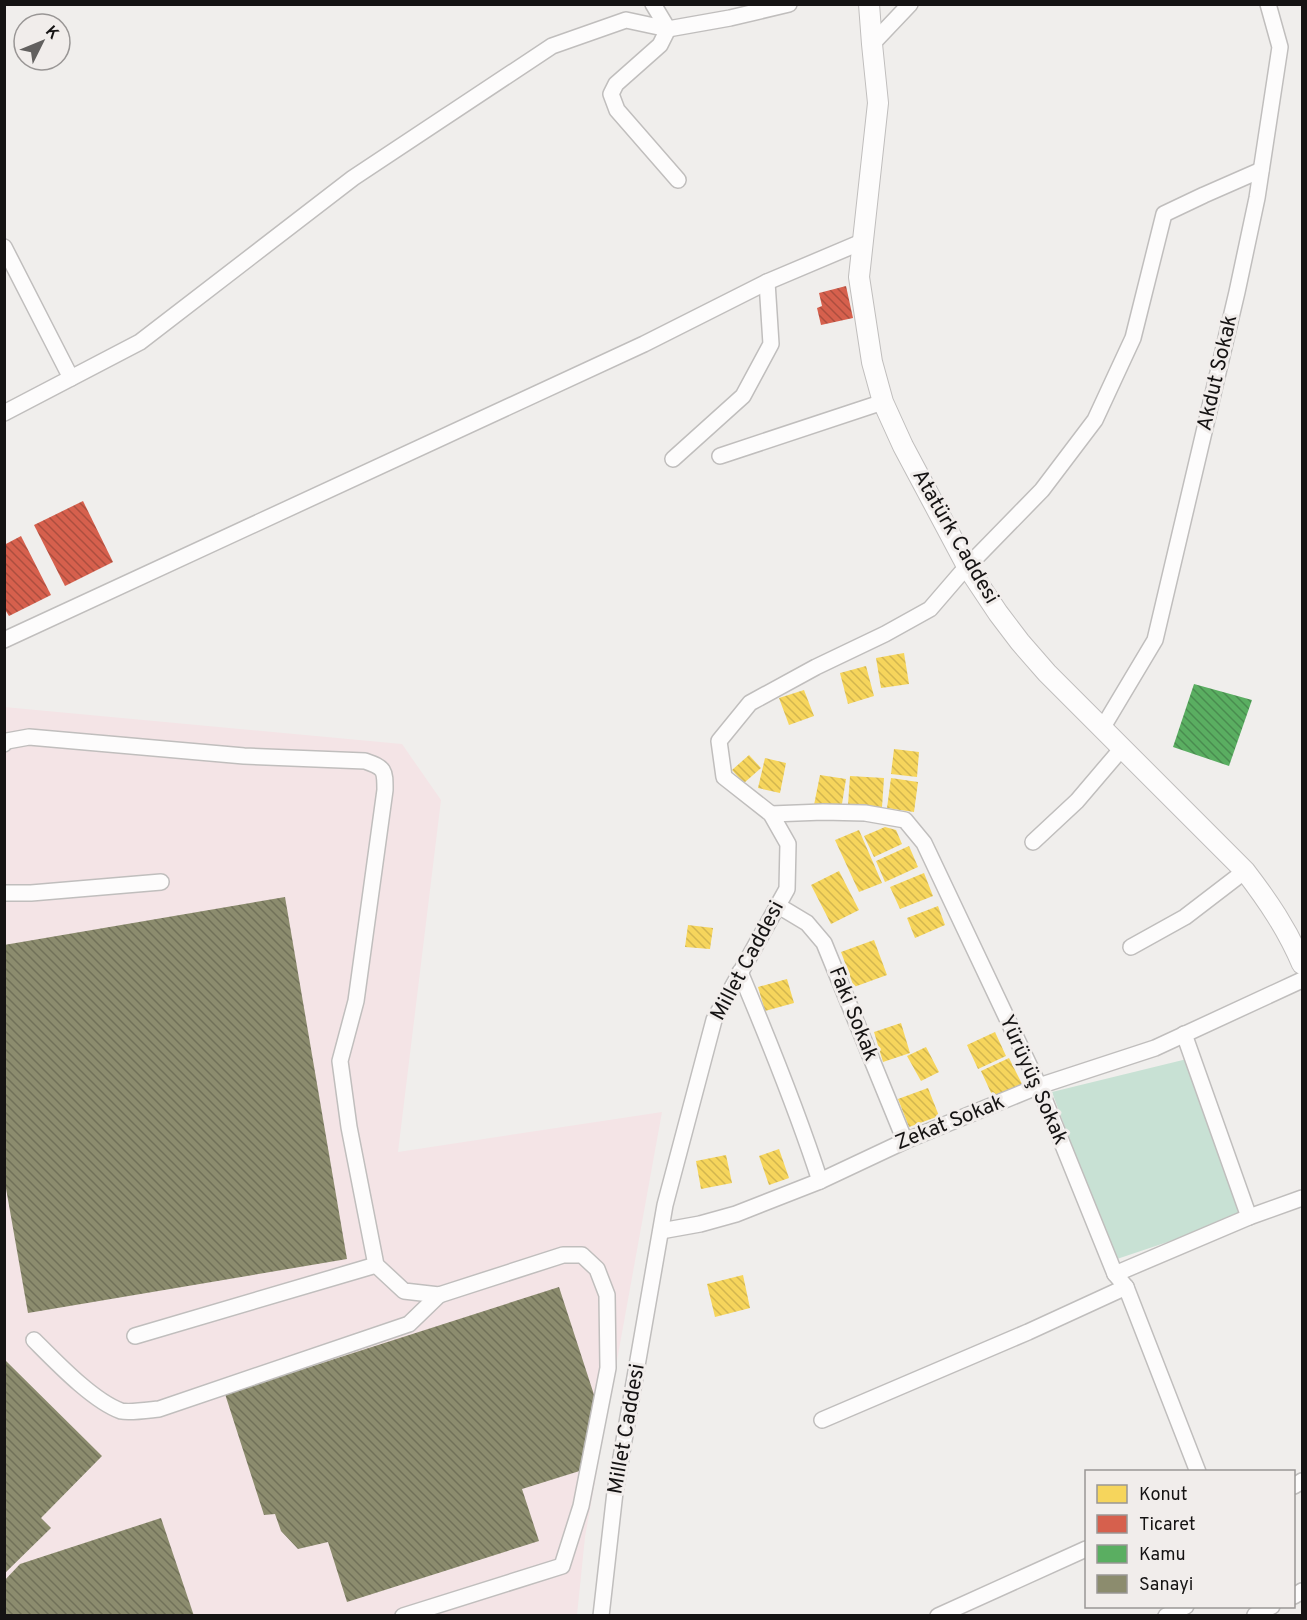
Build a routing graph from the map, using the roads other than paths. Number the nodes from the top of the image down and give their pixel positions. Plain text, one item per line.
1 (653, 4) edge
2 (789, 4) edge
3 (870, 4) edge
4 (910, 4) edge
5 (1268, 4) edge
6 (668, 28) junction
7 (872, 44) junction
8 (1261, 170) junction
9 (678, 180) dead end
10 (864, 241) junction
11 (4, 247) edge
12 (767, 282) junction
13 (71, 378) junction
14 (883, 402) junction
15 (4, 412) edge
16 (720, 456) dead end
17 (673, 459) dead end
18 (968, 568) junction
19 (4, 640) edge
20 (1103, 727) junction
21 (4, 744) edge
22 (1123, 747) junction
23 (771, 814) junction
24 (1033, 842) dead end
25 (1245, 871) junction
26 (161, 882) dead end
27 (4, 893) edge
28 (777, 905) junction
29 (1131, 947) dead end
30 (1302, 964) edge
31 (740, 972) junction
32 (1302, 980) edge
33 (1184, 1034) junction
34 (1039, 1086) junction
35 (905, 1141) junction
36 (820, 1181) junction
37 (1302, 1198) edge
38 (1249, 1217) junction
39 (661, 1231) junction
40 (376, 1265) junction
41 (1115, 1274) junction
42 (1126, 1287) junction
43 (439, 1295) junction
44 (135, 1336) dead end
45 (34, 1340) dead end
46 (822, 1420) dead end
47 (1197, 1470) edge
48 (1085, 1549) edge
49 (1182, 1608) edge
50 (403, 1616) edge
51 (601, 1616) edge
52 (938, 1616) edge
53 (1166, 1616) edge

1 - 6 street
2 - 6 street
3 - 7 main road, Atatürk Caddesi
4 - 7 street
5 - 8 street, Akdut Sokak
6 - 9 street
6 - 13 street
7 - 10 main road, Atatürk Caddesi
8 - 18 street, Millet Caddesi
8 - 20 street, Akdut Sokak
10 - 12 street
10 - 14 main road, Atatürk Caddesi
11 - 13 street
12 - 17 street
12 - 19 street
13 - 15 street
14 - 16 street
14 - 18 main road, Atatürk Caddesi
18 - 20 main road, Atatürk Caddesi
18 - 23 street, Millet Caddesi
20 - 22 main road, Atatürk Caddesi
21 - 40 street
22 - 24 street
22 - 25 main road, Atatürk Caddesi
23 - 28 street, Millet Caddesi
23 - 34 street, Yürüyüş Sokak
25 - 29 street
25 - 30 main road, Atatürk Caddesi
26 - 27 street
28 - 31 street, Millet Caddesi
28 - 35 street, Faki Sokak
31 - 36 street
31 - 39 street, Millet Caddesi
32 - 33 street, Zekat Sokak
33 - 34 street, Zekat Sokak
33 - 38 street
34 - 35 street, Zekat Sokak
34 - 41 street, Yürüyüş Sokak
35 - 36 street, Zekat Sokak
36 - 39 street, Zekat Sokak
37 - 38 street
38 - 41 street
39 - 51 street, Millet Caddesi
40 - 43 street
40 - 44 street
41 - 42 street, Yürüyüş Sokak
42 - 46 street
42 - 47 street, Yürüyüş Sokak
43 - 45 street
43 - 50 street
48 - 52 street
49 - 53 street

